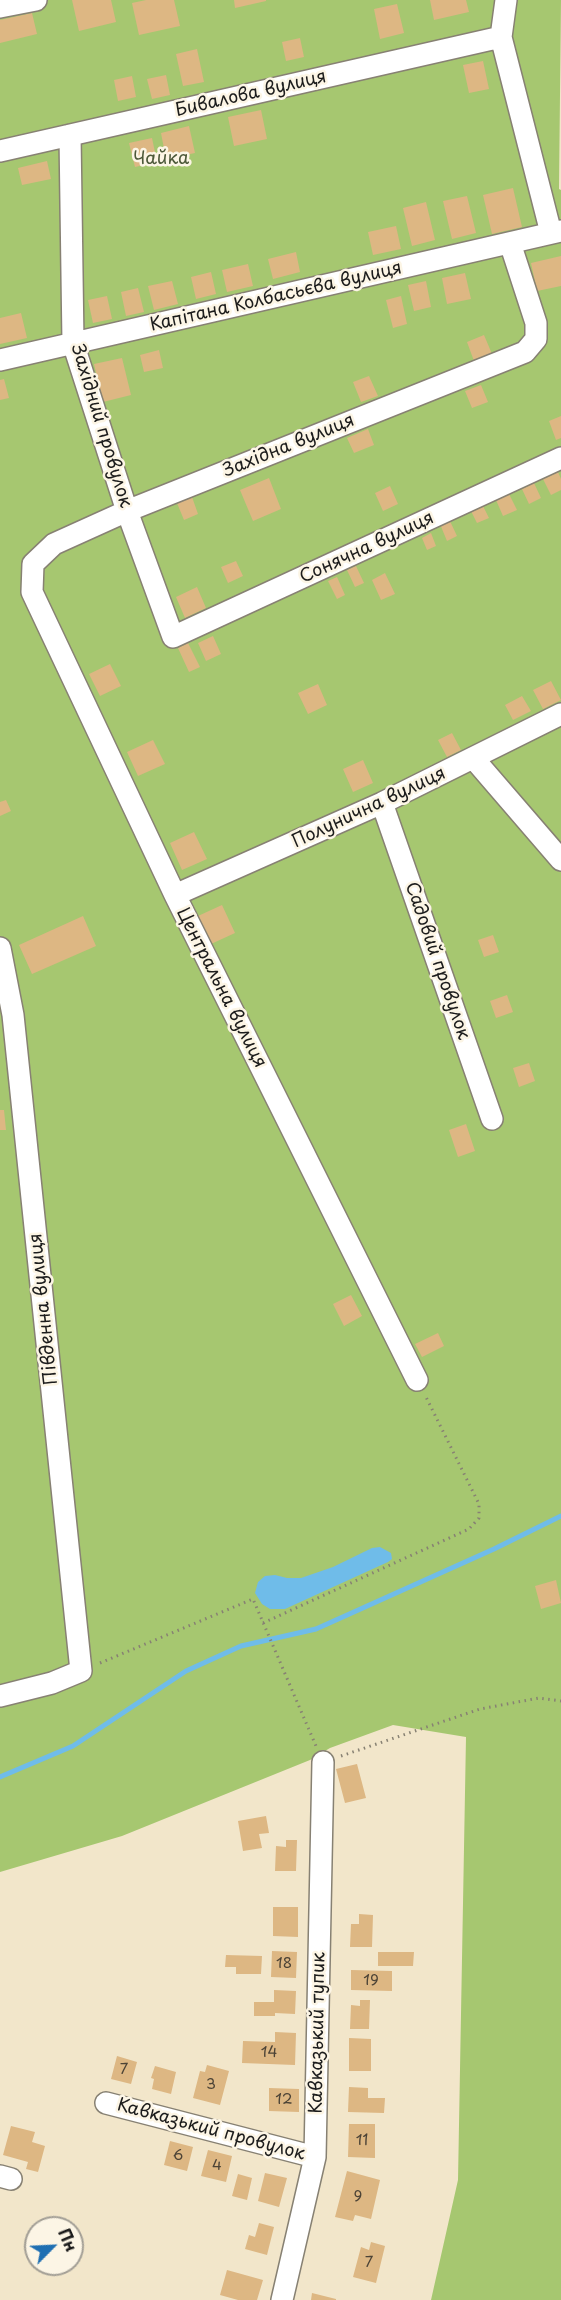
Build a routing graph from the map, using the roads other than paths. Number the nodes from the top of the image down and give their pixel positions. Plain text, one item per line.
1 (36, 0) edge
2 (506, 0) edge
3 (0, 7) edge
4 (501, 37) junction
5 (70, 135) junction
6 (0, 151) edge
7 (556, 232) edge
8 (510, 243) junction
9 (74, 343) junction
10 (0, 360) edge
11 (561, 459) edge
12 (127, 511) junction
13 (32, 592) joint
14 (173, 637) joint
15 (561, 714) edge
16 (474, 759) junction
17 (382, 804) junction
18 (561, 860) edge
19 (175, 895) junction
20 (0, 948) edge
21 (492, 1119) dead end
22 (417, 1380) road end
23 (0, 1696) edge
24 (323, 1762) road end
25 (106, 2103) dead end
26 (315, 2157) junction
27 (282, 2300) edge

1 - 3 street
2 - 4 street
4 - 5 street, Бивалова вулиця
4 - 7 street
5 - 6 street, Бивалова вулиця
5 - 9 street, Західний провулок
7 - 8 street, Капітана Колбасьєва вулиця
8 - 9 street, Капітана Колбасьєва вулиця
8 - 12 street, Західна вулиця
9 - 10 street, Капітана Колбасьєва вулиця
9 - 12 street, Західний провулок
11 - 14 street, Сонячна вулиця
12 - 13 street, Західна вулиця
12 - 14 street, Західний провулок
13 - 19 street, Центральна вулиця
15 - 16 street, Полунична вулиця
16 - 17 street, Полунична вулиця
16 - 18 street
17 - 19 street, Полунична вулиця
17 - 21 street, Садовий провулок
19 - 22 street, Центральна вулиця
20 - 23 street, Південна вулиця
24 - 26 street, Кавказький тупик
25 - 26 street, Кавказький провулок
26 - 27 street, Кавказький тупик

